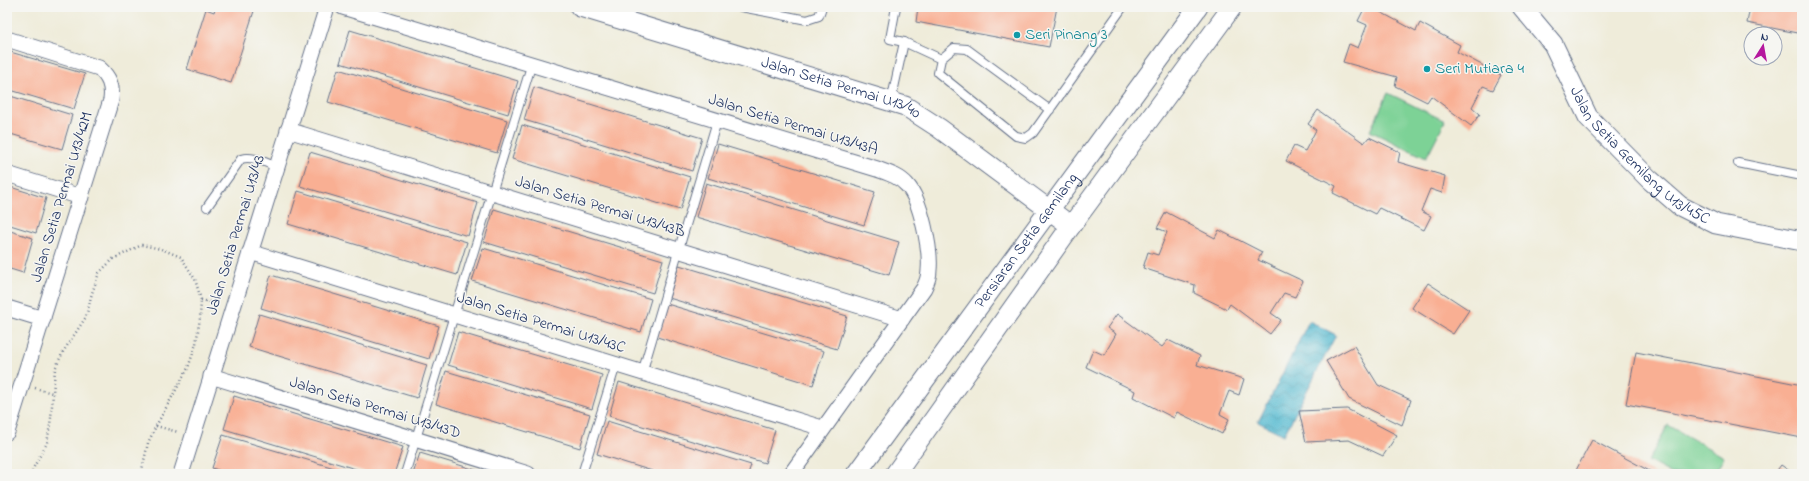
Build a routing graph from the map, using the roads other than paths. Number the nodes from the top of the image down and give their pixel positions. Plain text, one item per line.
1 (327, 7) edge
2 (343, 7) edge
3 (580, 7) edge
4 (741, 7) edge
5 (822, 7) edge
6 (896, 7) edge
7 (1123, 7) edge
8 (1198, 7) edge
9 (1232, 7) edge
10 (1522, 7) edge
11 (7, 39) edge
12 (904, 42) junction
13 (940, 59) junction
14 (532, 64) junction
15 (891, 102) junction
16 (1050, 110) junction
17 (717, 121) junction
18 (288, 130) junction
19 (1738, 163) dead end
20 (277, 167) junction
21 (7, 174) edge
22 (1802, 176) edge
23 (492, 193) junction
24 (81, 197) junction
25 (207, 207) dead end
26 (1049, 210) junction
27 (1071, 226) junction
28 (1802, 241) edge
29 (679, 250) junction
30 (250, 252) junction
31 (7, 308) edge
32 (454, 315) junction
33 (43, 319) junction
34 (902, 319) junction
35 (616, 365) junction
36 (642, 373) junction
37 (211, 376) junction
38 (822, 428) junction
39 (7, 432) edge
40 (416, 439) junction
41 (181, 474) edge
42 (405, 474) edge
43 (528, 474) edge
44 (582, 474) edge
45 (791, 474) edge
46 (856, 474) edge
47 (895, 474) edge

1 - 18 street, Jalan Setia Permai U13/43
2 - 14 street, Jalan Setia Permai U13/43A
3 - 15 street, Jalan Setia Permai U13/40
4 - 5 lane
6 - 12 lane
7 - 16 lane
8 - 26 street, Persiaran Setia Gemilang
9 - 27 street, Persiaran Setia Gemilang
10 - 28 street, Jalan Setia Gemilang U13/45C
11 - 24 street, Jalan Setia Permai U13/42M
12 - 13 lane
12 - 15 lane
13 - 16 lane
13 - 16 lane
14 - 17 street, Jalan Setia Permai U13/43A
14 - 23 lane
15 - 26 street, Jalan Setia Permai U13/40
17 - 29 lane
17 - 34 street, Jalan Setia Permai U13/43A
18 - 20 street, Jalan Setia Permai U13/43
18 - 23 street, Jalan Setia Permai U13/43B
19 - 22 lane
20 - 25 lane
20 - 30 street, Jalan Setia Permai U13/43
21 - 24 street
23 - 29 street, Jalan Setia Permai U13/43B
23 - 32 lane
24 - 33 street, Jalan Setia Permai U13/42M
26 - 27 street, Jalan Setia Permai U13/40
26 - 46 street, Persiaran Setia Gemilang
27 - 47 street, Persiaran Setia Gemilang
29 - 34 street, Jalan Setia Permai U13/43B
29 - 36 lane
30 - 32 street, Jalan Setia Permai U13/43C
30 - 37 street, Jalan Setia Permai U13/43
31 - 33 street
32 - 35 street, Jalan Setia Permai U13/43C
32 - 40 lane
33 - 39 street, Jalan Setia Permai U13/42M
34 - 38 street, Jalan Setia Permai U13/43A
35 - 36 street, Jalan Setia Permai U13/43C
35 - 44 lane
36 - 38 street, Jalan Setia Permai U13/43C
37 - 40 street, Jalan Setia Permai U13/43D
37 - 41 street, Jalan Setia Permai U13/43
38 - 45 street, Jalan Setia Permai U13/43A
40 - 42 lane
40 - 43 street, Jalan Setia Permai U13/43D

